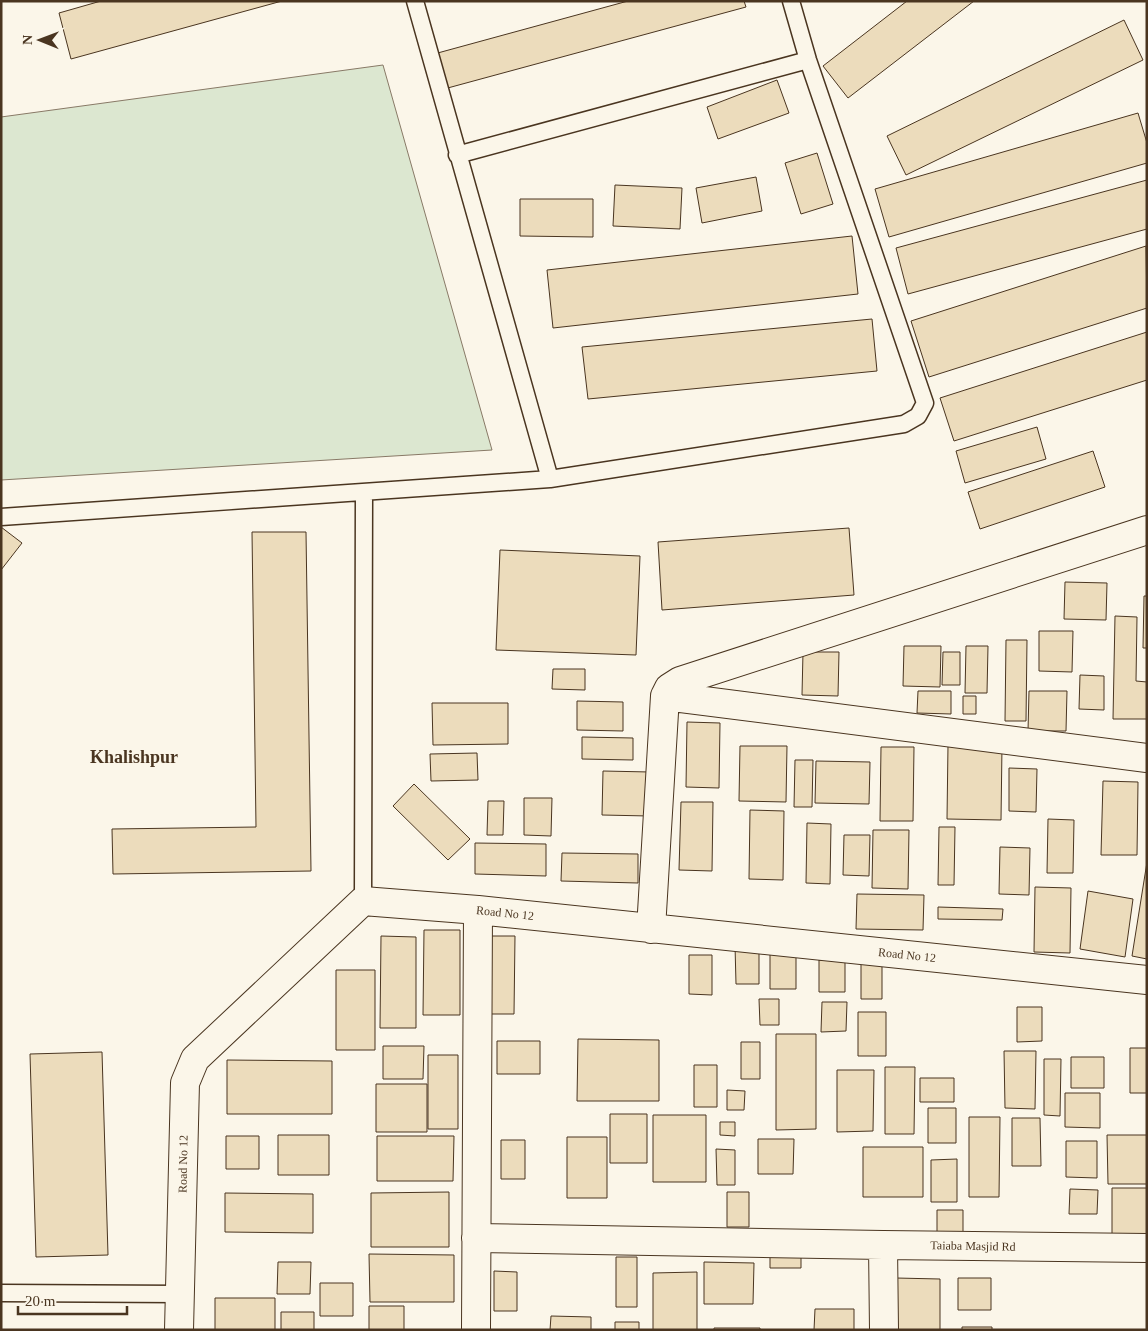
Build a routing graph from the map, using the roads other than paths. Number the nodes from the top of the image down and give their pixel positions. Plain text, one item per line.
1 (415, 1) edge
2 (791, 1) edge
3 (808, 60) junction
4 (458, 155) junction
5 (550, 479) junction
6 (364, 492) junction
7 (1, 517) edge
8 (1147, 530) edge
9 (664, 696) junction
10 (1147, 758) edge
11 (363, 901) junction
12 (478, 910) junction
13 (652, 929) junction
14 (1147, 980) edge
15 (476, 1238) junction
16 (883, 1246) junction
17 (1147, 1248) edge
18 (1, 1293) edge
19 (180, 1294) junction
20 (179, 1330) edge
21 (476, 1330) edge
22 (884, 1330) edge

1 - 4 lane
2 - 3 lane
3 - 4 lane
3 - 5 lane
4 - 5 lane
5 - 6 lane
6 - 7 lane
6 - 11 lane
8 - 9 street
9 - 10 street
9 - 13 street
11 - 12 street, Road No 12
11 - 19 street, Road No 12
12 - 13 street, Road No 12
12 - 15 street
13 - 14 street, Road No 12
15 - 16 street, Taiaba Masjid Rd
15 - 21 street
16 - 17 street, Taiaba Masjid Rd
16 - 22 street
18 - 19 lane
19 - 20 street, Road No 12

